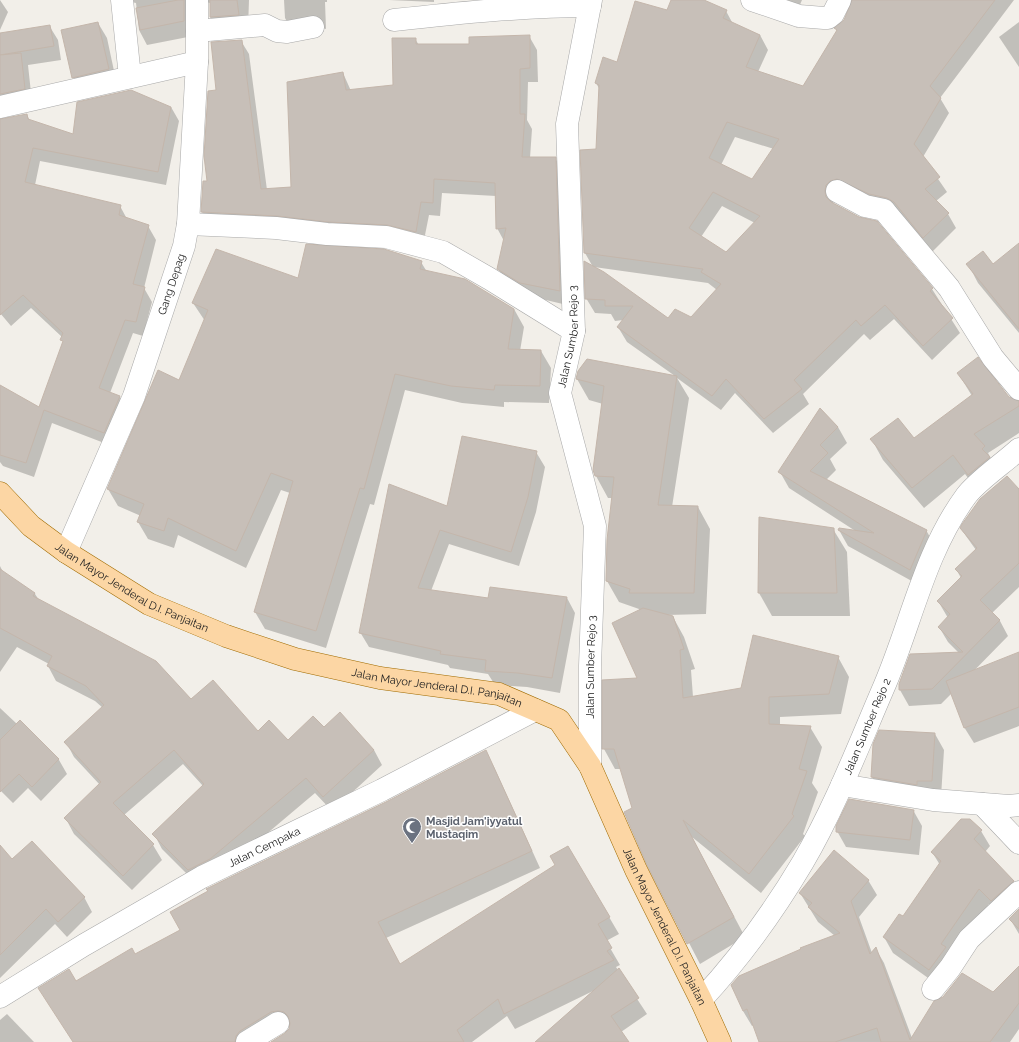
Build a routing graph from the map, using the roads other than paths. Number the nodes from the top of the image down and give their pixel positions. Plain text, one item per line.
1 (122, 0) edge
2 (198, 0) edge
3 (752, 0) edge
4 (840, 0) edge
5 (590, 3) edge
6 (394, 20) dead end
7 (312, 27) dead end
8 (197, 31) junction
9 (196, 62) junction
10 (130, 77) junction
11 (0, 107) edge
12 (837, 191) dead end
13 (188, 224) junction
14 (574, 331) junction
15 (1019, 389) edge
16 (1017, 454) edge
17 (0, 493) edge
18 (66, 552) junction
19 (535, 710) junction
20 (590, 766) junction
21 (842, 785) junction
22 (982, 804) junction
23 (1019, 805) edge
24 (1019, 843) edge
25 (1019, 892) edge
26 (933, 989) dead end
27 (0, 997) edge
28 (702, 1000) junction
29 (278, 1023) dead end
30 (247, 1042) edge
31 (720, 1042) edge

1 - 10 street
2 - 8 street, Gang Depag
3 - 4 street
5 - 6 street
5 - 14 street, Jalan Sumber Rejo 3
7 - 8 street
8 - 9 street, Gang Depag
9 - 10 street
9 - 13 street, Gang Depag
10 - 11 street
12 - 15 street
13 - 14 street
13 - 18 street, Gang Depag
14 - 20 street, Jalan Sumber Rejo 3
16 - 21 street, Jalan Sumber Rejo 2
17 - 18 main road, Jalan Mayor Jenderal D.I. Panjaitan
18 - 19 main road, Jalan Mayor Jenderal D.I. Panjaitan
19 - 20 main road, Jalan Mayor Jenderal D.I. Panjaitan
19 - 27 street, Jalan Cempaka
20 - 28 main road, Jalan Mayor Jenderal D.I. Panjaitan
21 - 22 street
21 - 28 street, Jalan Sumber Rejo 2
22 - 23 street
22 - 24 street
25 - 26 street
28 - 31 main road, Jalan Mayor Jenderal D.I. Panjaitan
29 - 30 street

